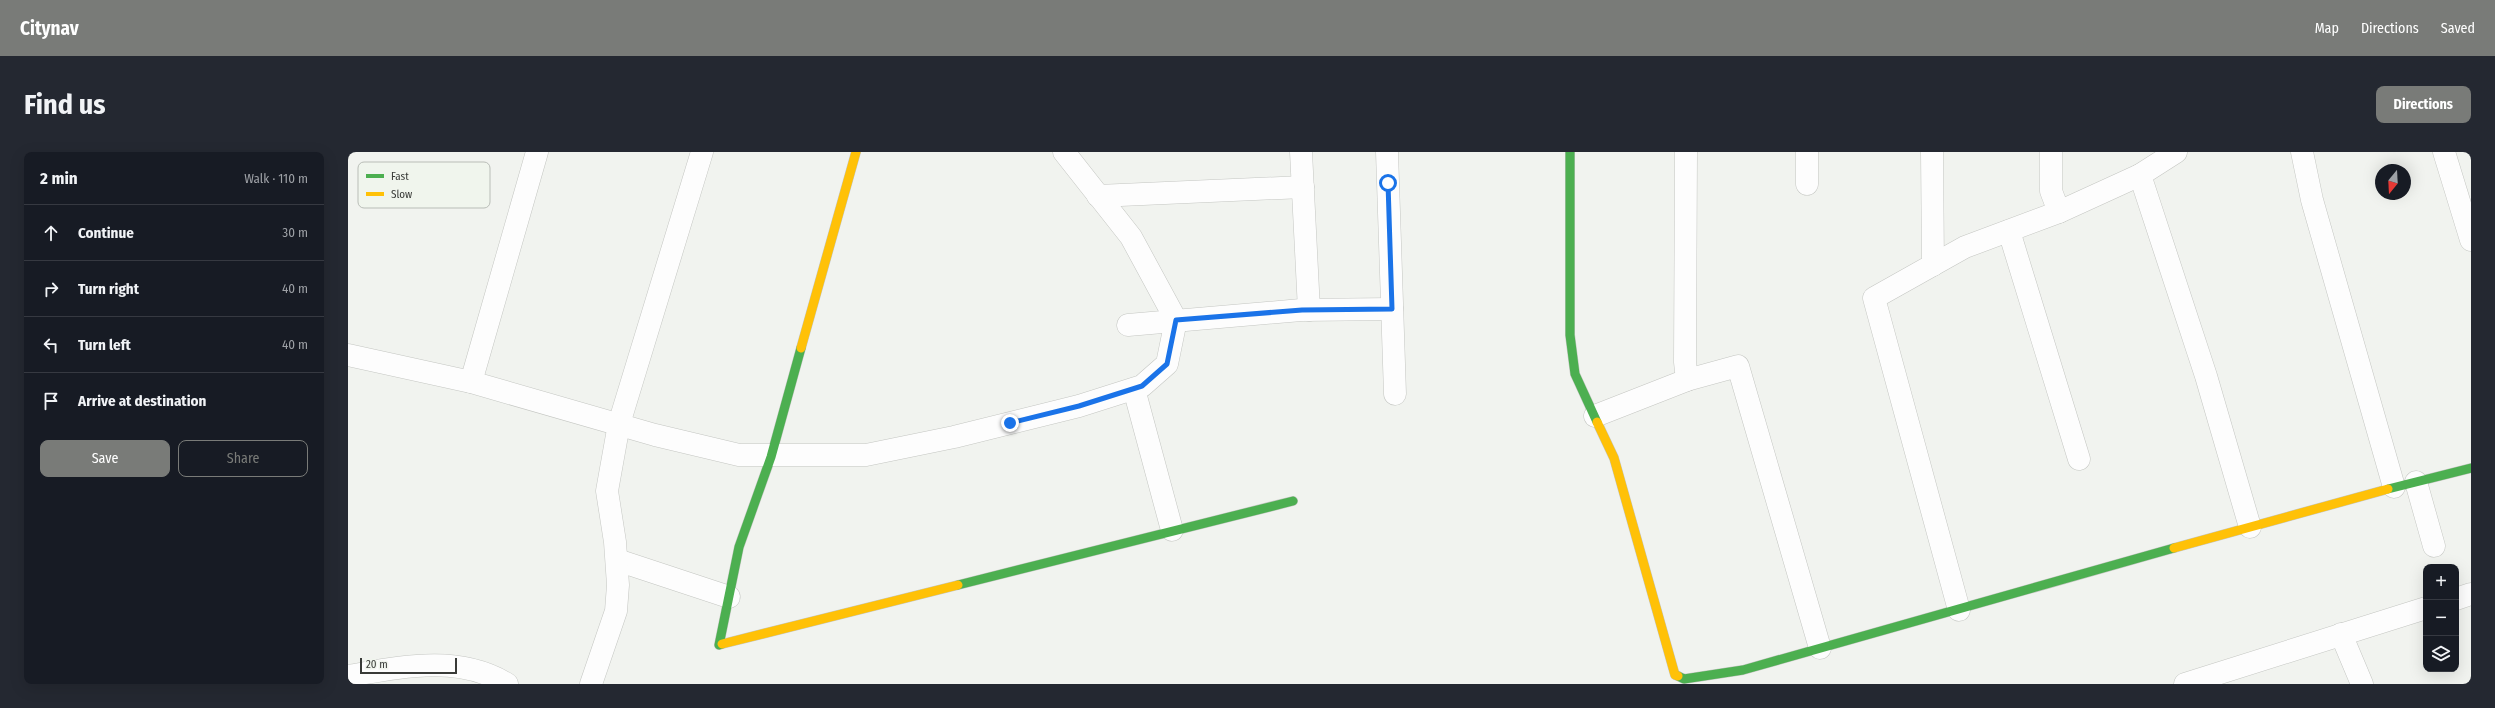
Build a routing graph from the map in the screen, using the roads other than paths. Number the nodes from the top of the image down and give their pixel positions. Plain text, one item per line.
1 (537, 152) edge
2 (702, 152) edge
3 (856, 152) edge
4 (1064, 152) edge
5 (1301, 152) edge
6 (1387, 152) edge
7 (1570, 152) edge
8 (1686, 152) edge
9 (1807, 152) edge
10 (1932, 152) edge
11 (2051, 152) edge
12 (2176, 152) edge
13 (2302, 152) edge
14 (2444, 152) edge
15 (2140, 175) junction
16 (1807, 184) dead end
17 (1303, 187) junction
18 (1098, 196) junction
19 (2059, 212) junction
20 (2009, 231) junction
21 (2471, 240) edge
22 (1933, 265) junction
23 (1392, 309) junction
24 (1309, 310) junction
25 (1176, 320) junction
26 (1128, 325) dead end
27 (348, 354) edge
28 (1687, 380) junction
29 (471, 382) junction
30 (1134, 389) junction
31 (1395, 394) dead end
32 (1595, 416) junction
33 (619, 424) junction
34 (771, 457) junction
35 (2079, 459) dead end
36 (2471, 468) edge
37 (2416, 482) junction
38 (2394, 487) junction
39 (1293, 501) dead end
40 (2250, 527) junction
41 (1172, 530) junction
42 (2434, 546) dead end
43 (617, 560) junction
44 (2471, 594) edge
45 (729, 598) junction
46 (2459, 598) edge
47 (2423, 609) edge
48 (1959, 610) junction
49 (2342, 634) junction
50 (1820, 648) junction
51 (348, 676) edge
52 (1723, 679) edge
53 (507, 684) edge
54 (591, 684) edge
55 (2185, 684) edge
56 (2362, 684) edge

1 - 29 street
2 - 33 street
3 - 34 street
4 - 18 street
5 - 17 street
6 - 23 street
7 - 32 street
8 - 28 street
9 - 16 street
10 - 22 street
11 - 19 street
12 - 15 street
13 - 38 street
14 - 21 street
15 - 19 street
15 - 40 street
17 - 18 street
17 - 24 street
18 - 25 street
19 - 20 street
20 - 22 street
20 - 35 street
22 - 48 street
23 - 24 street
23 - 31 street
24 - 25 street
25 - 26 street
25 - 30 street
27 - 29 street
28 - 32 street
28 - 50 street
29 - 33 street
30 - 34 street
30 - 41 street
32 - 52 street
33 - 34 street
33 - 43 street
34 - 45 street
36 - 37 street
37 - 38 street
37 - 42 street
38 - 40 street
39 - 41 street
40 - 48 street
41 - 45 street
43 - 45 street
43 - 54 street
44 - 46 street
47 - 49 street
48 - 50 street
49 - 55 street
49 - 56 street
50 - 52 street
51 - 53 street

